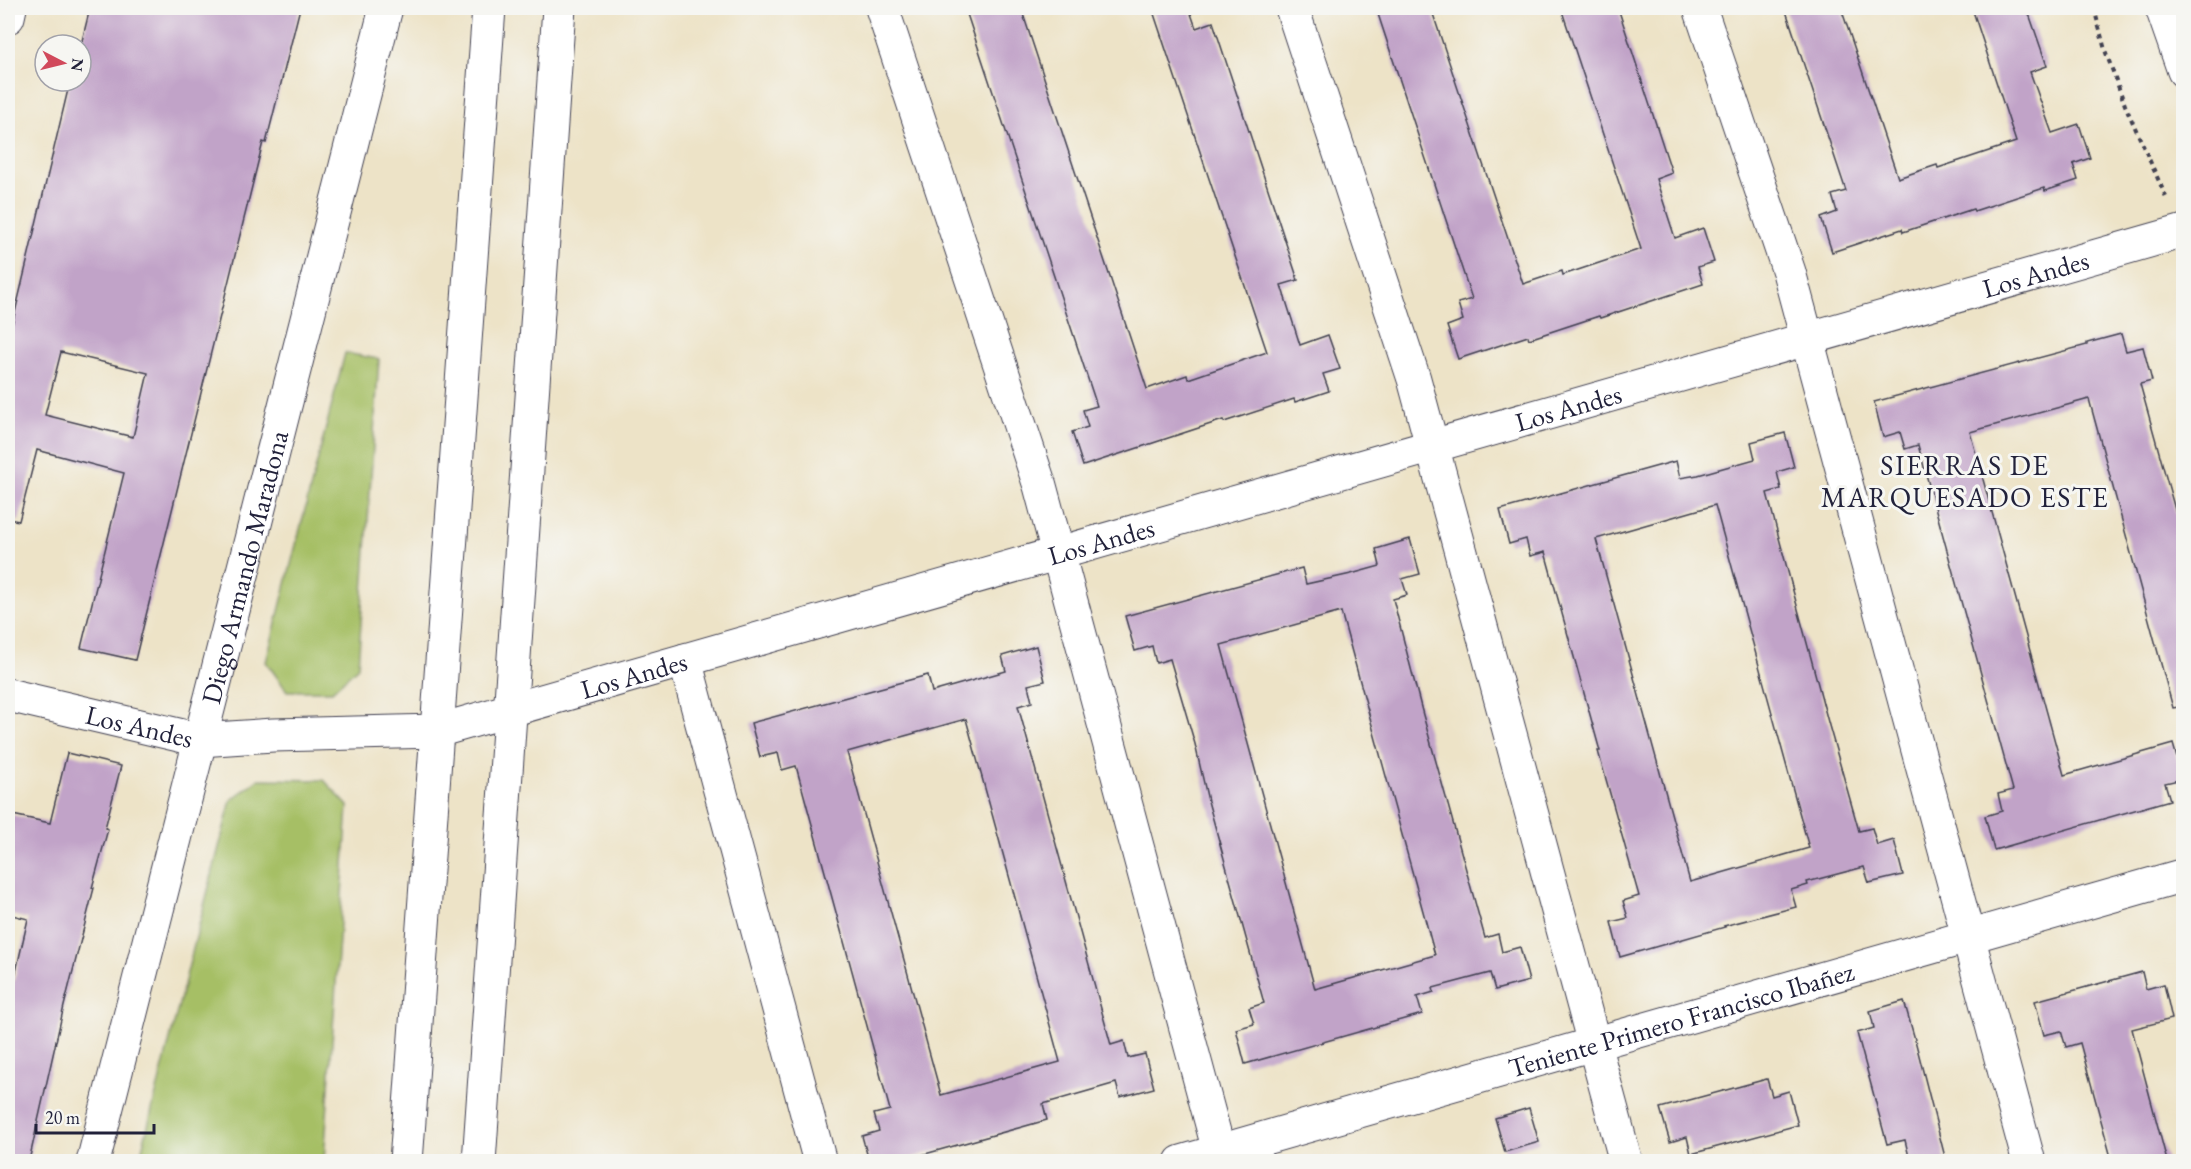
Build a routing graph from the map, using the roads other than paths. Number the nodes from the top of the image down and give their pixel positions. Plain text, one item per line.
1 (10, 8) edge
2 (386, 8) edge
3 (489, 8) edge
4 (559, 8) edge
5 (882, 8) edge
6 (1292, 8) edge
7 (1700, 8) edge
8 (2162, 8) edge
9 (8, 17) edge
10 (2184, 71) edge
11 (2181, 231) edge
12 (1807, 339) junction
13 (1433, 446) junction
14 (1058, 553) junction
15 (685, 660) junction
16 (8, 695) edge
17 (510, 710) junction
18 (437, 731) junction
19 (200, 740) junction
20 (2184, 875) edge
21 (1968, 937) junction
22 (1594, 1044) junction
23 (1220, 1156) edge
24 (93, 1161) edge
25 (406, 1161) edge
26 (479, 1161) edge
27 (820, 1161) edge
28 (1181, 1161) edge
29 (1626, 1161) edge
30 (2029, 1161) edge

1 - 9 street
2 - 19 street, Diego Armando Maradona
3 - 18 street
4 - 17 street
5 - 14 street
6 - 13 street
7 - 12 street
8 - 10 street
11 - 12 street, Los Andes
12 - 13 street, Los Andes
12 - 21 street
13 - 14 street, Los Andes
13 - 22 street
14 - 15 street, Los Andes
14 - 23 street
15 - 17 street, Los Andes
15 - 27 street
16 - 19 street, Los Andes
17 - 18 street, Los Andes
17 - 26 street
18 - 19 street, Los Andes
18 - 25 street
19 - 24 street, Diego Armando Maradona
20 - 21 street, Teniente Primero Francisco Ibañez
21 - 22 street, Teniente Primero Francisco Ibañez
21 - 30 street
22 - 23 street, Teniente Primero Francisco Ibañez
22 - 29 street
23 - 28 street, Teniente Primero Francisco Ibañez

